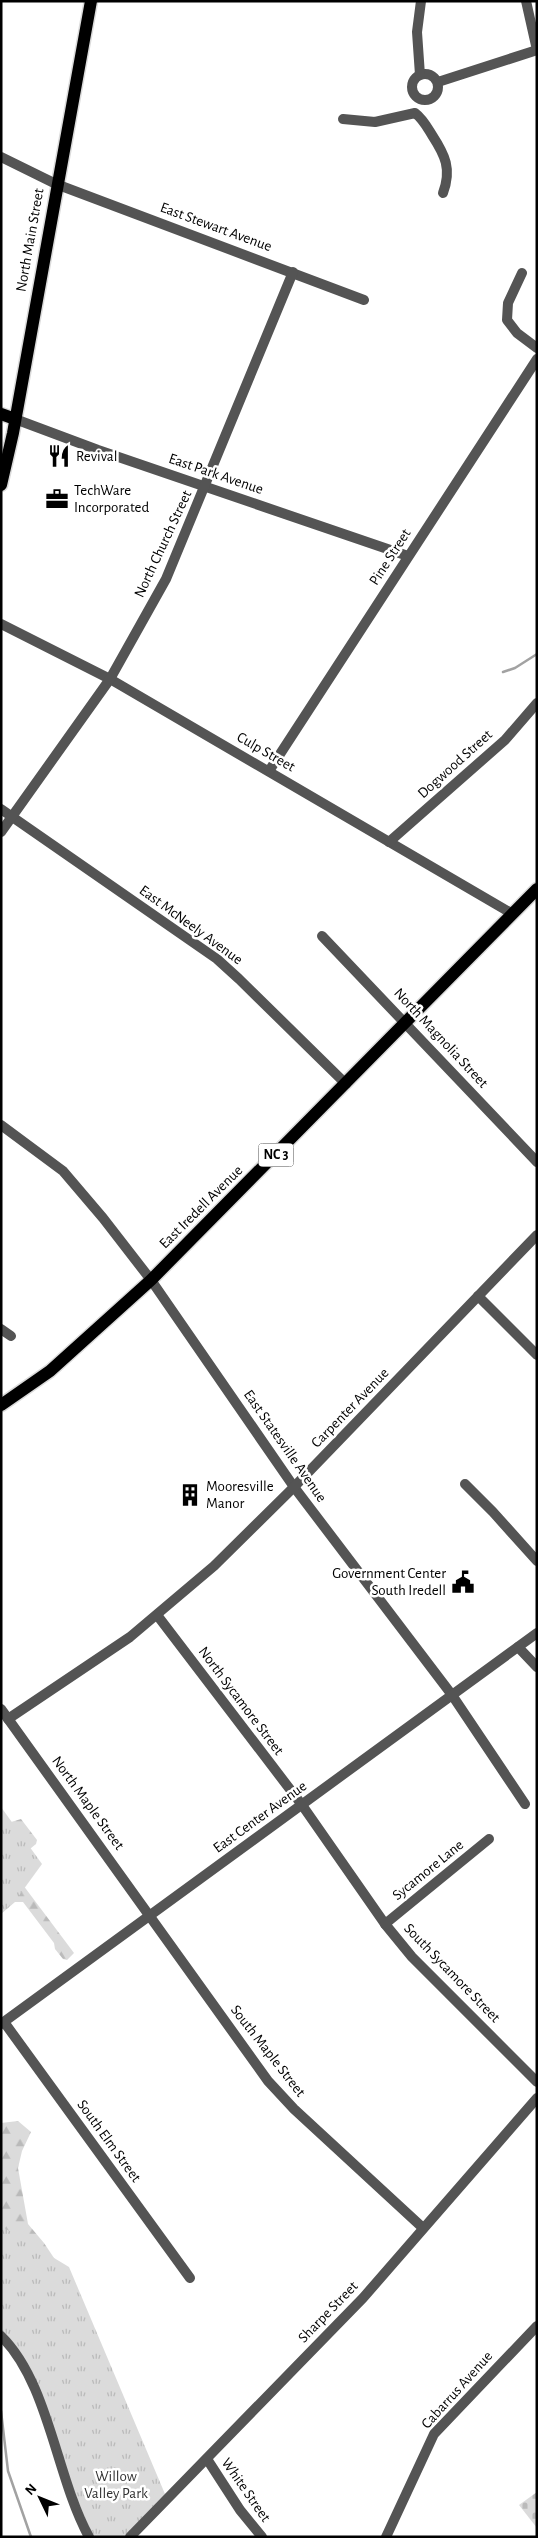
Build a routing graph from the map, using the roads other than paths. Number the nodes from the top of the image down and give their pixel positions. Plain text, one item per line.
1 (91, 1) edge
2 (421, 1) edge
3 (526, 1) edge
4 (537, 50) edge
5 (420, 76) junction
6 (438, 82) junction
7 (421, 99) junction
8 (415, 113) junction
9 (343, 119) dead end
10 (1, 157) edge
11 (56, 184) junction
12 (442, 193) dead end
13 (293, 272) junction
14 (522, 273) dead end
15 (364, 300) dead end
16 (537, 348) edge
17 (537, 359) edge
18 (1, 414) edge
19 (15, 419) junction
20 (1, 485) edge
21 (207, 486) junction
22 (408, 556) junction
23 (1, 624) edge
24 (110, 679) junction
25 (537, 702) edge
26 (269, 771) junction
27 (1, 809) edge
28 (12, 817) junction
29 (1, 832) edge
30 (389, 842) junction
31 (537, 889) edge
32 (511, 913) junction
33 (322, 936) dead end
34 (406, 1022) junction
35 (346, 1084) junction
36 (1, 1125) edge
37 (537, 1162) edge
38 (537, 1235) edge
39 (151, 1280) junction
40 (478, 1296) junction
41 (1, 1329) edge
42 (10, 1336) dead end
43 (537, 1355) edge
44 (1, 1405) edge
45 (465, 1484) dead end
46 (294, 1487) junction
47 (537, 1561) edge
48 (157, 1615) junction
49 (537, 1633) edge
50 (518, 1647) junction
51 (537, 1667) edge
52 (452, 1695) junction
53 (1, 1709) edge
54 (8, 1719) junction
55 (525, 1804) dead end
56 (302, 1805) junction
57 (489, 1839) dead end
58 (151, 1915) junction
59 (385, 1924) junction
60 (2, 2023) edge
61 (537, 2082) edge
62 (537, 2098) edge
63 (423, 2228) junction
64 (190, 2278) dead end
65 (537, 2326) edge
66 (1, 2336) edge
67 (206, 2459) junction
68 (88, 2537) edge
69 (130, 2537) edge
70 (262, 2537) edge
71 (386, 2537) edge

1 - 11 main road, North Main Street
2 - 5 street
3 - 4 street
4 - 6 street
5 - 6 street
5 - 7 street
6 - 7 street
7 - 8 street
8 - 9 street
8 - 12 street
10 - 11 street, East Stewart Avenue
11 - 13 street, East Stewart Avenue
11 - 19 main road, North Main Street
13 - 15 street, East Stewart Avenue
13 - 21 street, North Church Street
14 - 16 street
17 - 22 street, Pine Street
18 - 19 main road
19 - 20 main road, North Main Street
19 - 21 street, East Park Avenue
21 - 22 street, East Park Avenue
21 - 24 street, North Church Street
22 - 26 street, Pine Street
23 - 24 street, Culp Street
24 - 26 street, Culp Street
24 - 28 street, North Church Street
25 - 30 street, Dogwood Street
26 - 30 street, Culp Street
27 - 28 street, East McNeely Avenue
28 - 29 street, North Church Street
28 - 35 street, East McNeely Avenue
30 - 32 street, Culp Street
31 - 32 main road, East Iredell Avenue / NC 3
32 - 34 main road, East Iredell Avenue / NC 3
33 - 34 street, North Magnolia Street
34 - 35 main road, East Iredell Avenue / NC 3
34 - 37 street, North Magnolia Street
35 - 39 main road, East Iredell Avenue / NC 3
36 - 39 street, East Statesville Avenue
38 - 40 street, Carpenter Avenue
39 - 44 main road, East Iredell Avenue / NC 3
39 - 46 street, East Statesville Avenue
40 - 43 street
40 - 46 street, Carpenter Avenue
41 - 42 street
45 - 47 street
46 - 48 street, Carpenter Avenue
46 - 52 street, East Statesville Avenue
48 - 54 street, Carpenter Avenue
48 - 56 street, North Sycamore Street
49 - 50 street, East Center Avenue
50 - 51 street
50 - 52 street, East Center Avenue
52 - 55 street, East Statesville Avenue
52 - 56 street, East Center Avenue
53 - 54 street, North Maple Street
54 - 58 street, North Maple Street
56 - 58 street, East Center Avenue
56 - 59 street, South Sycamore Street
57 - 59 street, Sycamore Lane
58 - 60 street, East Center Avenue
58 - 63 street, South Maple Street
59 - 61 street, South Sycamore Street
60 - 64 street, South Elm Street
62 - 63 street, Sharpe Street
63 - 67 street, Sharpe Street
65 - 71 street, Cabarrus Avenue
66 - 68 street
67 - 69 street, Sharpe Street
67 - 70 street, White Street

